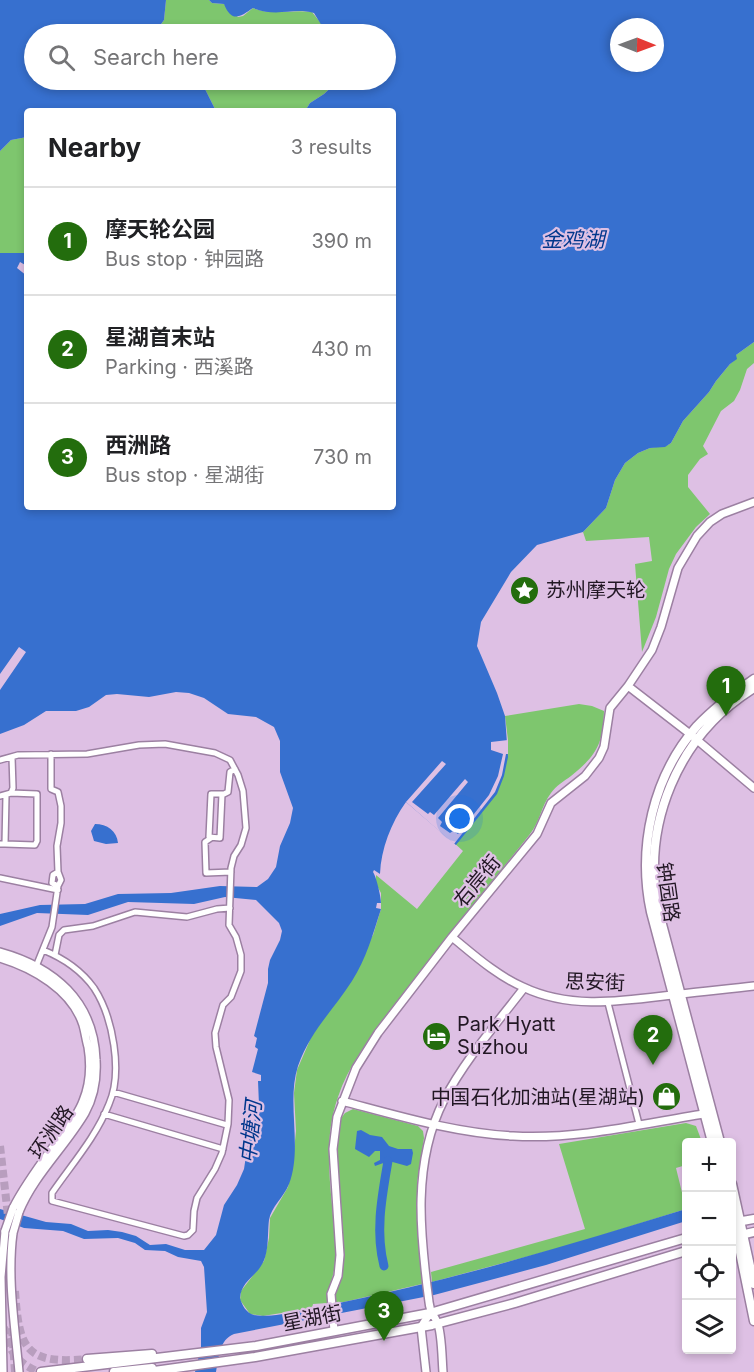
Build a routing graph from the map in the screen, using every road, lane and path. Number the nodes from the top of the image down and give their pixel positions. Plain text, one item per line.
1 (754, 502) edge
2 (754, 679) edge
3 (628, 686) junction
4 (754, 688) edge
5 (694, 737) junction
6 (51, 754) junction
7 (12, 757) junction
8 (0, 760) edge
9 (235, 769) junction
10 (754, 788) edge
11 (222, 794) junction
12 (6, 795) edge
13 (211, 838) junction
14 (2, 844) edge
15 (231, 872) junction
16 (0, 878) edge
17 (58, 888) junction
18 (230, 908) junction
19 (452, 937) junction
20 (43, 950) junction
21 (0, 952) edge
22 (55, 955) junction
23 (0, 958) edge
24 (35, 970) junction
25 (754, 986) edge
26 (524, 988) junction
27 (676, 994) junction
28 (608, 1003) junction
29 (113, 1092) junction
30 (342, 1101) junction
31 (708, 1113) junction
32 (104, 1114) junction
33 (639, 1124) junction
34 (227, 1125) junction
35 (434, 1125) junction
36 (711, 1138) edge
37 (718, 1138) edge
38 (223, 1149) junction
39 (754, 1219) edge
40 (736, 1223) edge
41 (9, 1232) junction
42 (754, 1232) edge
43 (738, 1236) edge
44 (682, 1239) edge
45 (682, 1253) edge
46 (754, 1284) edge
47 (430, 1313) junction
48 (754, 1321) edge
49 (438, 1323) junction
50 (334, 1326) junction
51 (421, 1327) junction
52 (194, 1354) junction
53 (87, 1359) tunnel mouth
54 (193, 1366) junction
55 (3, 1372) edge
56 (19, 1372) edge
57 (41, 1372) edge
58 (114, 1372) edge
59 (147, 1372) edge
60 (426, 1372) edge
61 (443, 1372) edge

1 - 3 street, 右岸街
2 - 5 main road, 钟园路
3 - 5 street
3 - 19 street, 右岸街
4 - 5 main road, 钟园路
5 - 10 street
5 - 27 main road, 钟园路
6 - 7 street
6 - 9 street
6 - 17 street
7 - 8 street
7 - 12 street
9 - 11 street
9 - 15 street
11 - 13 street
11 - 13 street
12 - 14 street
12 - 14 street
13 - 15 street
15 - 18 street
16 - 17 street
17 - 20 street
18 - 22 street
18 - 34 street
19 - 26 street, 思安街
19 - 30 street, 右岸街
20 - 22 street
20 - 24 street
21 - 24 street, 环洲路
22 - 29 street
23 - 24 street, 环洲路
24 - 41 street, 环洲路, bridge
25 - 27 street, 思安街
26 - 28 street, 思安街
26 - 35 street
27 - 28 street, 思安街
27 - 31 main road, 钟园路
28 - 33 street
29 - 32 street
29 - 34 street
30 - 35 street
30 - 50 street, 右岸街
31 - 33 street
31 - 36 main road, 钟园路
31 - 37 main road, 钟园路
32 - 38 street
32 - 38 street
33 - 35 street
34 - 38 street
35 - 47 street
39 - 40 main road
41 - 55 street, 环洲路
41 - 56 street, 环洲路
42 - 43 main road
43 - 46 main road
43 - 48 main road
44 - 47 main road, 星湖街
45 - 49 main road, 星湖街
47 - 49 street
47 - 50 main road, 星湖街
47 - 51 street
49 - 51 main road, 星湖街
49 - 61 street
50 - 52 main road, 星湖街
51 - 54 main road, 星湖街
51 - 60 street
52 - 53 main road
52 - 57 main road, 星湖街
54 - 58 main road
54 - 59 main road, 星湖街

